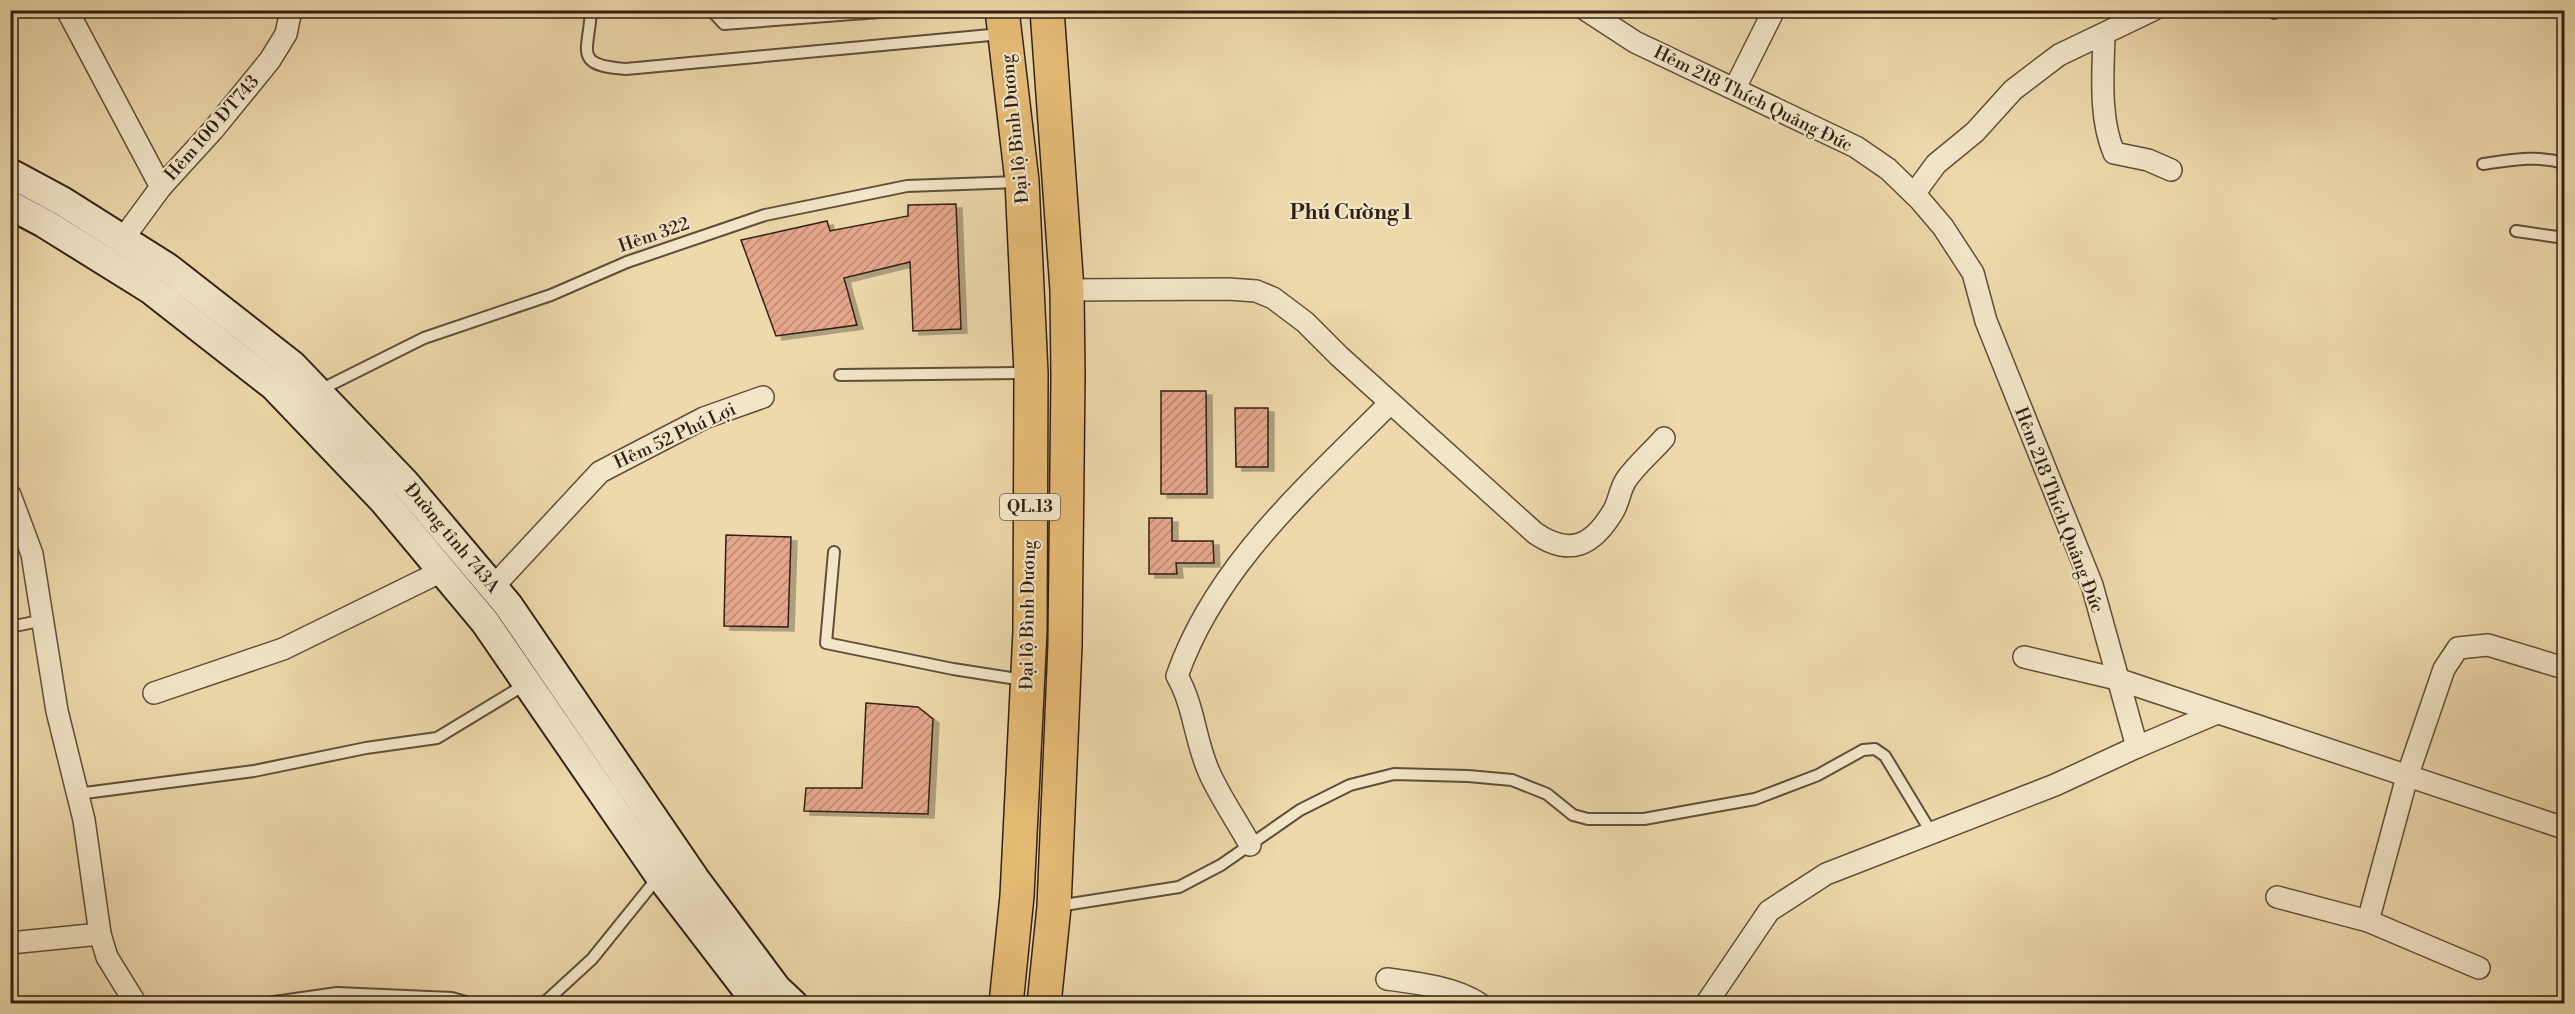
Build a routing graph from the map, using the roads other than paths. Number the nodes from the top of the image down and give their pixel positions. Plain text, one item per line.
1 (67, 10) edge
2 (291, 10) edge
3 (591, 10) edge
4 (711, 10) edge
5 (905, 10) edge
6 (1047, 10) edge
7 (1586, 10) edge
8 (1774, 10) edge
9 (2153, 10) edge
10 (1003, 22) edge
11 (2104, 36) junction
12 (1735, 88) junction
13 (2565, 163) edge
14 (2483, 164) dead end
15 (2171, 170) dead end
16 (10, 172) edge
17 (1022, 182) junction
18 (161, 187) junction
19 (1914, 194) junction
20 (10, 205) edge
21 (2516, 231) dead end
22 (2565, 238) edge
23 (122, 240) junction
24 (1067, 290) junction
25 (1027, 291) junction
26 (1031, 373) junction
27 (840, 375) dead end
28 (317, 391) junction
29 (763, 397) dead end
30 (1390, 403) junction
31 (1664, 438) dead end
32 (10, 495) edge
33 (834, 552) dead end
34 (442, 570) junction
35 (493, 587) junction
36 (44, 620) junction
37 (10, 627) edge
38 (2024, 657) dead end
39 (2565, 668) edge
40 (2117, 679) junction
41 (1028, 680) junction
42 (527, 684) junction
43 (154, 693) dead end
44 (2217, 713) junction
45 (2137, 747) junction
46 (2408, 777) junction
47 (77, 794) junction
48 (2565, 828) edge
49 (1931, 832) junction
50 (1250, 845) junction
51 (676, 883) junction
52 (2277, 897) dead end
53 (1054, 907) junction
54 (2368, 921) junction
55 (100, 934) junction
56 (10, 943) edge
57 (2479, 968) dead end
58 (1387, 979) dead end
59 (136, 1004) edge
60 (260, 1004) edge
61 (472, 1004) edge
62 (543, 1004) edge
63 (758, 1004) edge
64 (793, 1004) edge
65 (1006, 1004) edge
66 (1044, 1004) edge
67 (1480, 1004) edge
68 (1706, 1004) edge

1 - 18 street
2 - 18 street, Hẻm 100 ĐT743
3 - 10 lane
4 - 5 lane
6 - 24 highway, Đại lộ Bình Dương / QL.13
7 - 12 street, Hẻm 218 Thích Quảng Đức
8 - 12 street
9 - 11 street
10 - 17 highway, Đại lộ Bình Dương / QL.13
11 - 15 street
11 - 19 street
12 - 19 street, Hẻm 218 Thích Quảng Đức
13 - 14 lane
16 - 23 main road, Đường tỉnh 743A
17 - 25 highway, Đại lộ Bình Dương / QL.13
17 - 28 lane, Hẻm 322
18 - 23 street, Hẻm 100 ĐT743
19 - 40 street, Hẻm 218 Thích Quảng Đức
20 - 34 main road, Đường tỉnh 743A
21 - 22 lane
23 - 28 main road, Đường tỉnh 743A
24 - 25 highway
24 - 30 street
24 - 53 highway, Đại lộ Bình Dương / QL.13
25 - 26 highway, Đại lộ Bình Dương / QL.13
26 - 27 lane
26 - 41 highway, Đại lộ Bình Dương / QL.13
28 - 35 main road, Đường tỉnh 743A
29 - 35 street, Hẻm 52 Phú Lợi
30 - 31 street
30 - 50 street
32 - 36 street
33 - 41 lane
34 - 42 main road, Đường tỉnh 743A
34 - 43 street
35 - 51 main road, Đường tỉnh 743A
36 - 37 lane
36 - 47 street
38 - 40 street
39 - 46 street
40 - 44 street
40 - 45 street, Hẻm 218 Thích Quảng Đức
41 - 65 highway, Đại lộ Bình Dương / QL.13
42 - 47 lane
42 - 51 main road, Đường tỉnh 743A
44 - 45 street
44 - 46 street
45 - 49 street
46 - 48 street
46 - 54 street
47 - 55 street
49 - 50 lane
49 - 68 street
50 - 53 lane
51 - 62 lane
51 - 63 main road, Đường tỉnh 743A
51 - 64 main road, Đường tỉnh 743A
52 - 54 street
53 - 66 highway, Đại lộ Bình Dương / QL.13
54 - 57 street
55 - 56 street
55 - 59 street
58 - 67 street
60 - 61 lane

